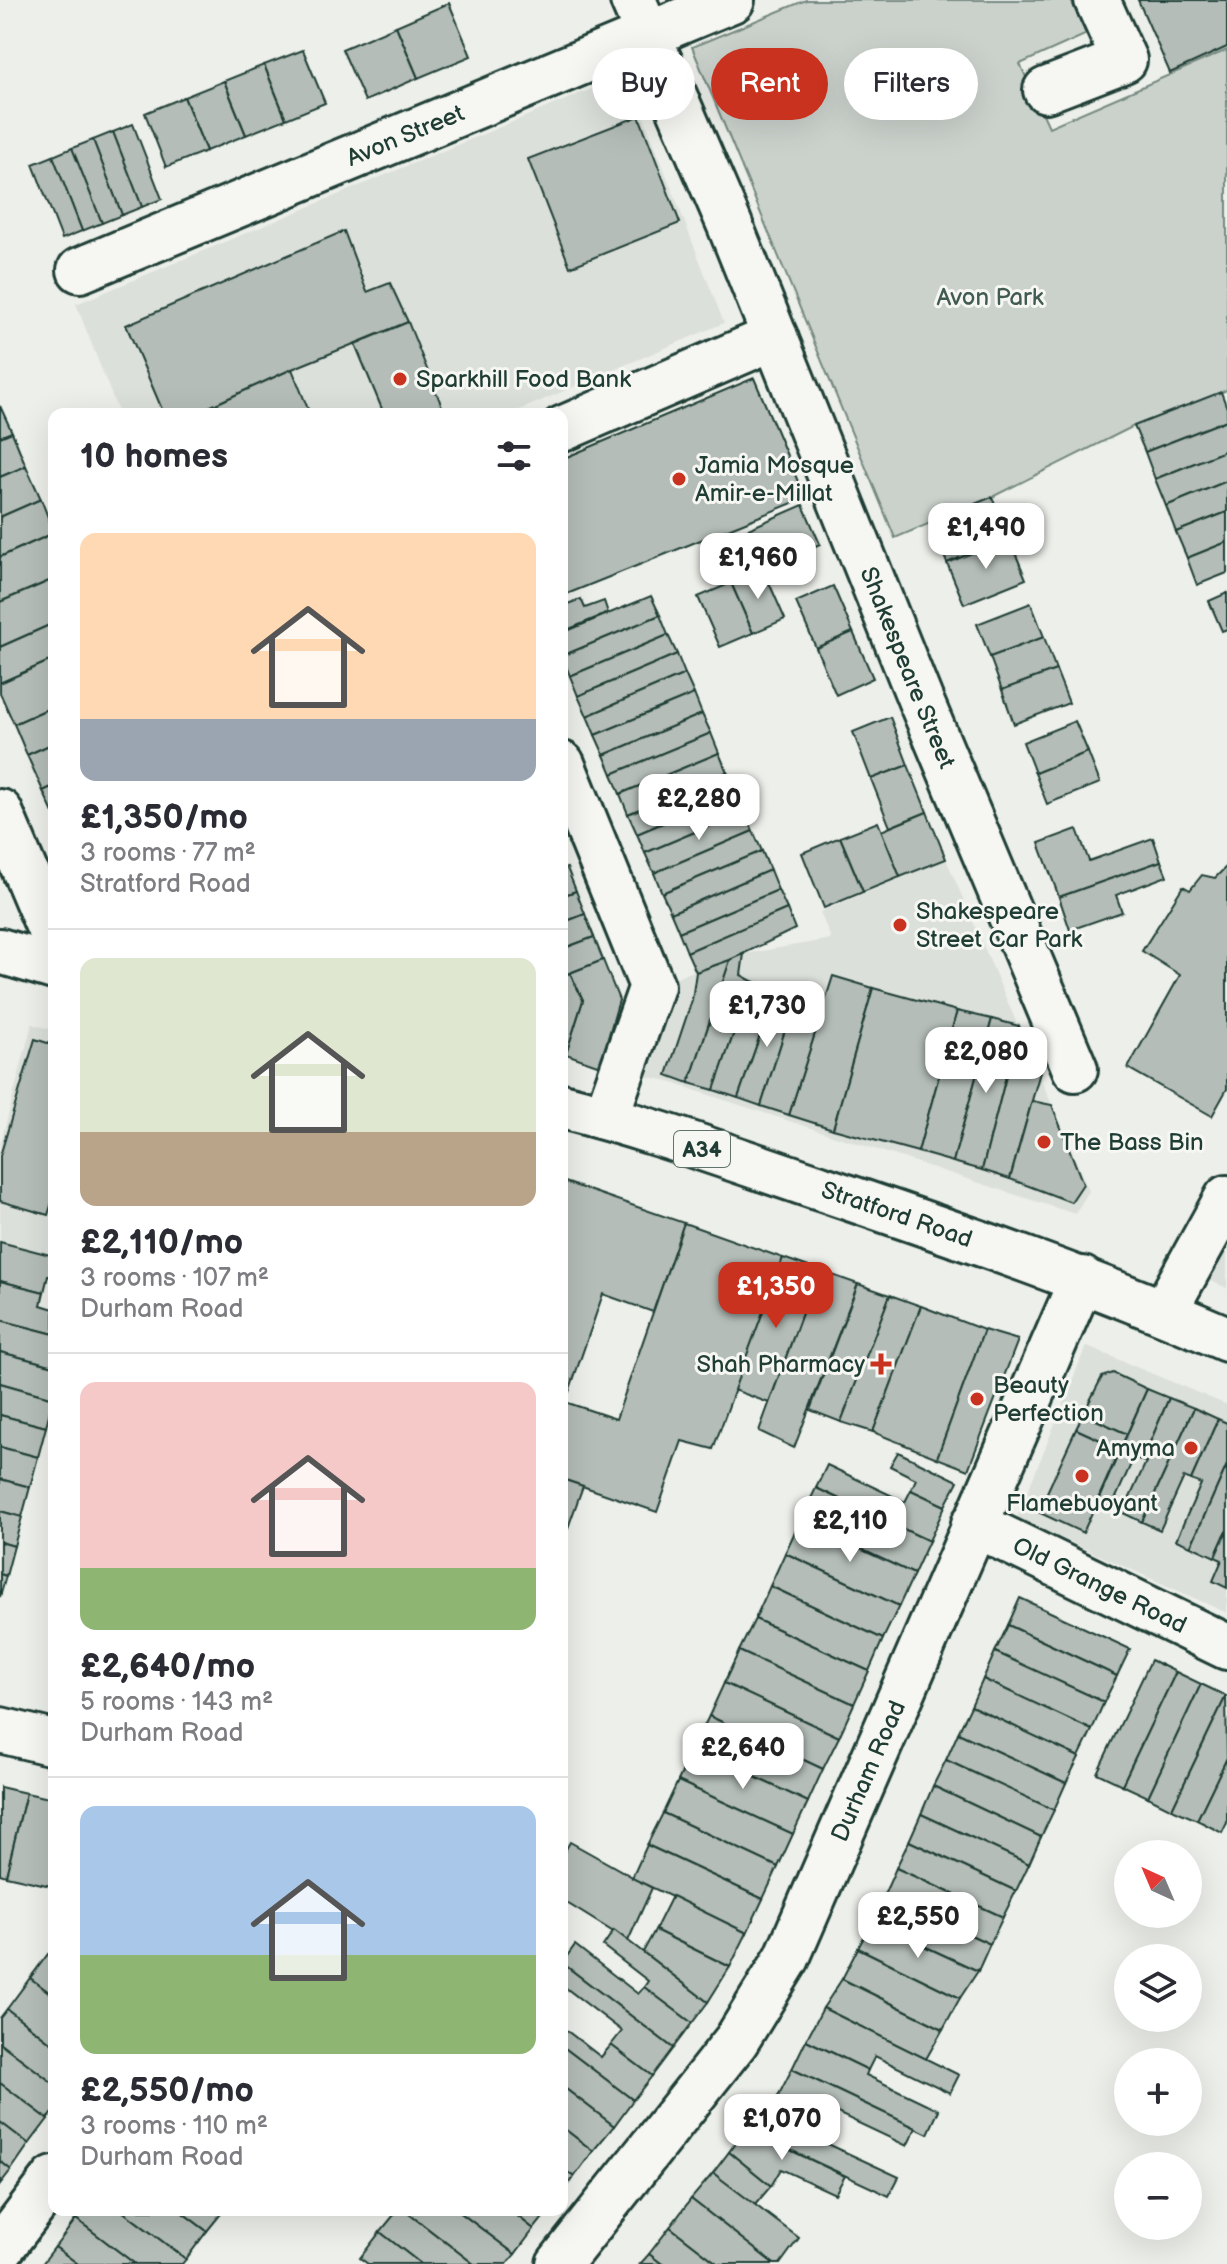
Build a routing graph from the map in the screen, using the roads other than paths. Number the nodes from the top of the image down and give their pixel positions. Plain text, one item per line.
1 (732, 0) edge
2 (1097, 0) edge
3 (640, 17) edge
4 (1046, 90) dead end
5 (80, 270) dead end
6 (775, 337) junction
7 (568, 426) edge
8 (568, 779) edge
9 (0, 812) edge
10 (48, 926) edge
11 (1, 957) edge
12 (48, 966) edge
13 (1075, 1069) dead end
14 (568, 1108) edge
15 (606, 1117) junction
16 (1227, 1198) edge
17 (1082, 1279) junction
18 (1164, 1312) junction
19 (1227, 1339) edge
20 (974, 1524) junction
21 (1227, 1647) edge
22 (0, 1730) edge
23 (48, 1742) edge
24 (48, 2187) edge
25 (0, 2250) edge
26 (559, 2264) edge

1 - 3 main road, Avon Street
2 - 4 main road
3 - 5 main road, Avon Street
3 - 6 main road, Shakespeare Street
6 - 7 main road
6 - 13 main road, Shakespeare Street
8 - 15 main road
9 - 10 main road
11 - 12 main road
14 - 15 main road, Stratford Road / A34
15 - 17 main road, Stratford Road / A34
16 - 18 main road
17 - 18 main road, Stratford Road / A34
17 - 20 main road, Durham Road
18 - 19 main road, Stratford Road / A34
20 - 21 main road, Old Grange Road
20 - 26 main road, Durham Road
22 - 23 main road
24 - 25 main road

